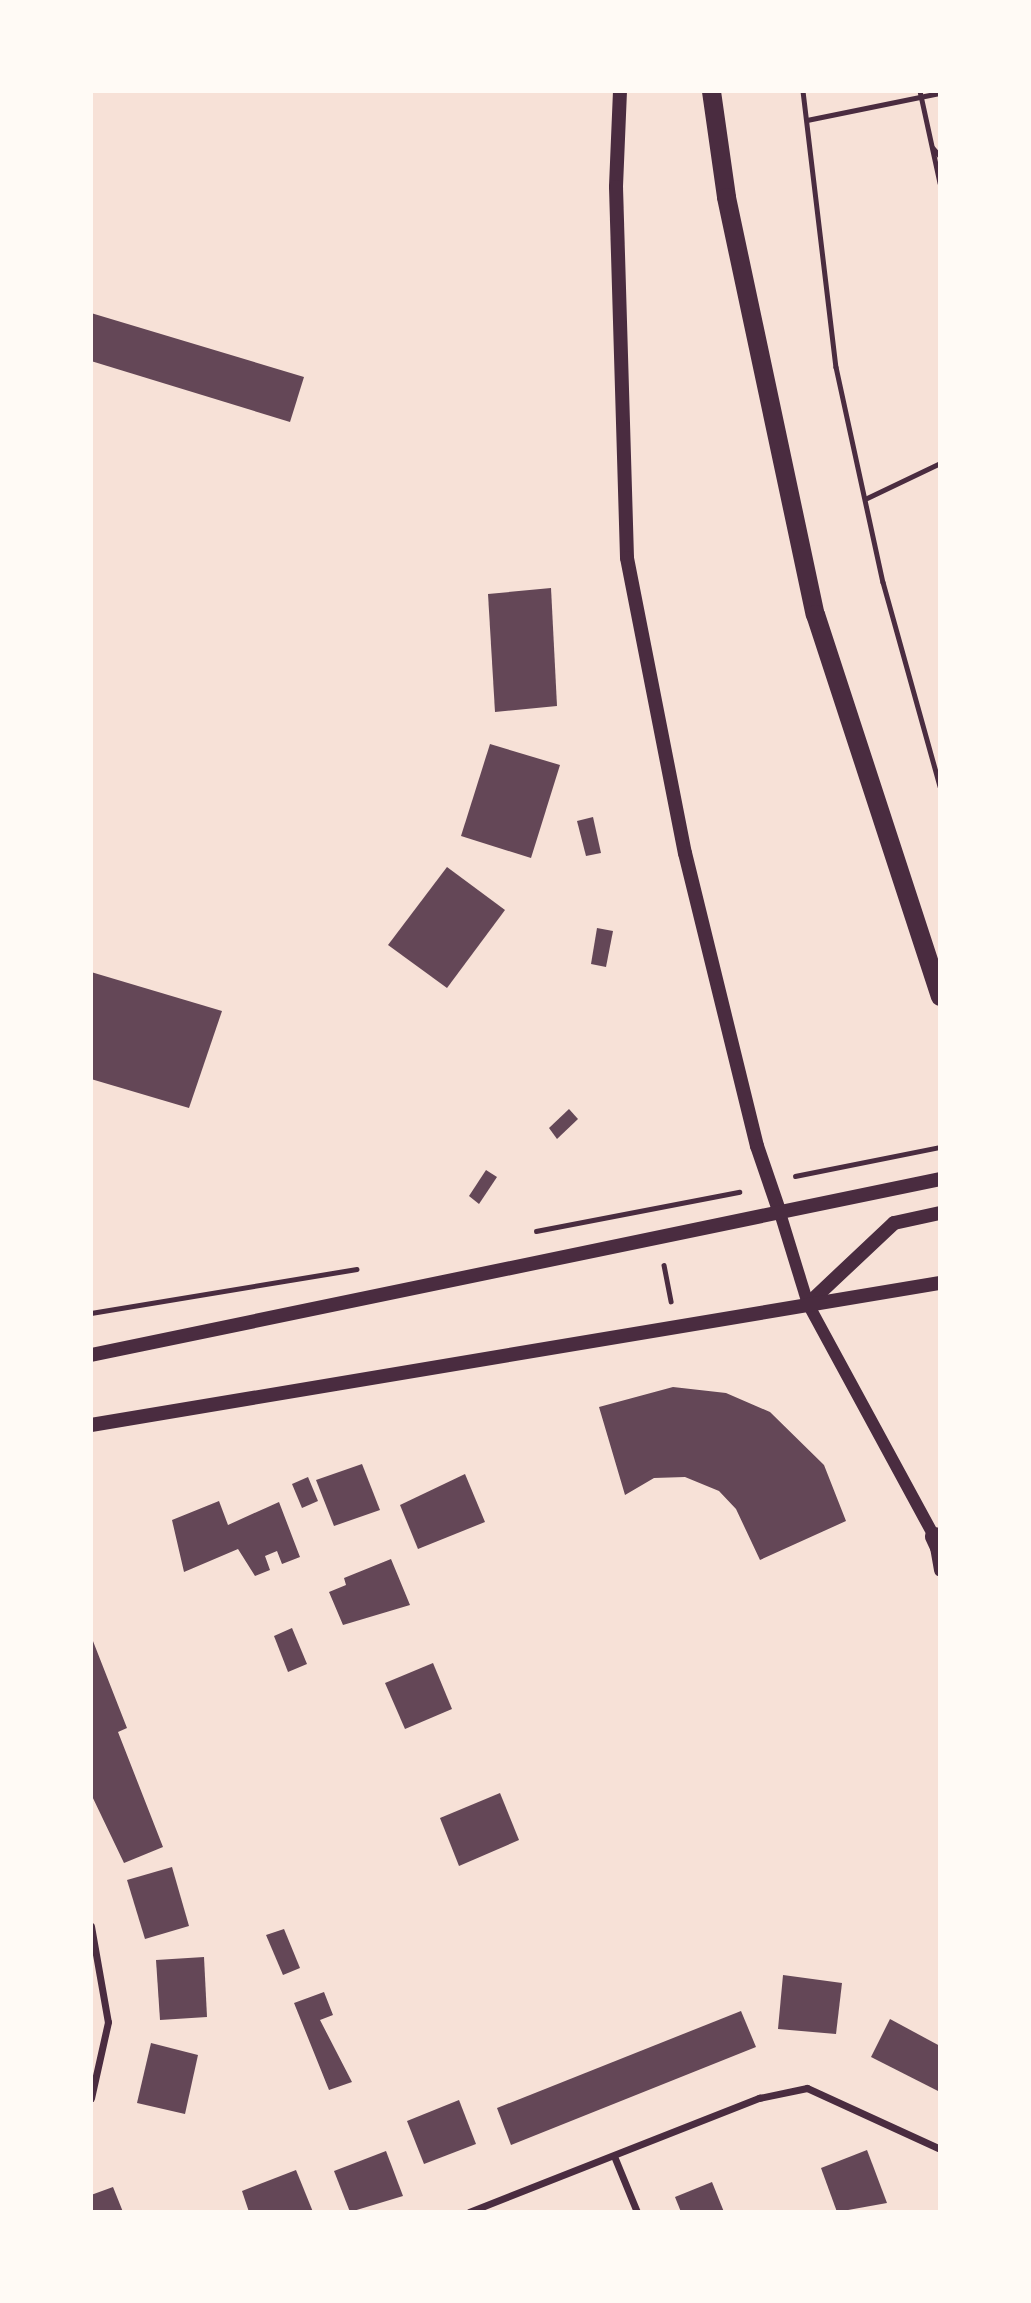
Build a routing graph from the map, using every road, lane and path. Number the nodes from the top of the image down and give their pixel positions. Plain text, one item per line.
1 (620, 91) edge
2 (711, 91) edge
3 (803, 91) edge
4 (940, 93) edge
5 (920, 94) edge
6 (807, 120) junction
7 (932, 148) junction
8 (940, 156) edge
9 (940, 183) edge
10 (940, 463) edge
11 (865, 499) junction
12 (940, 786) edge
13 (940, 996) edge
14 (940, 1147) edge
15 (781, 1179) dead end
16 (940, 1179) edge
17 (780, 1213) junction
18 (940, 1213) edge
19 (520, 1234) dead end
20 (658, 1239) junction
21 (360, 1268) dead end
22 (940, 1283) edge
23 (808, 1304) junction
24 (91, 1312) edge
25 (676, 1328) junction
26 (91, 1355) edge
27 (91, 1425) edge
28 (937, 1542) edge
29 (940, 1570) edge
30 (91, 1926) edge
31 (91, 2098) edge
32 (940, 2149) edge
33 (614, 2156) junction
34 (469, 2212) edge
35 (637, 2212) edge

1 - 17 main road
2 - 13 highway
3 - 6 path
4 - 5 path
5 - 6 path
5 - 7 path
6 - 11 path
7 - 8 path
7 - 9 path
10 - 11 path
11 - 12 path
14 - 15 path
16 - 17 main road
17 - 19 path
17 - 20 main road
17 - 23 street
18 - 23 main road
20 - 25 path
20 - 26 main road
21 - 24 path
22 - 23 main road
23 - 25 main road
23 - 28 street
25 - 27 main road
28 - 29 street
30 - 31 street
32 - 33 street
33 - 34 street
33 - 35 street

